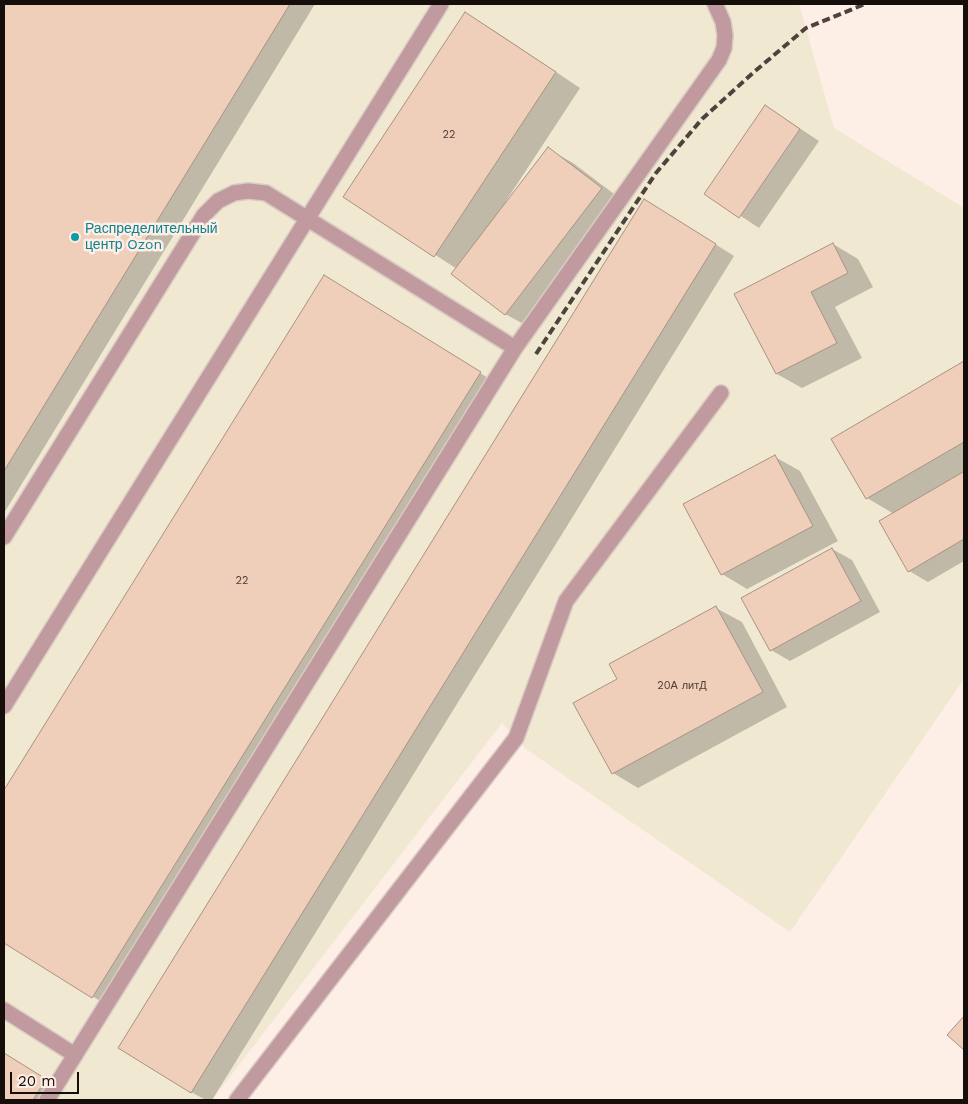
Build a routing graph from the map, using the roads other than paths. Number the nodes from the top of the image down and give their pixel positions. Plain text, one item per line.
1 (441, 4) edge
2 (715, 4) edge
3 (307, 219) junction
4 (515, 348) junction
5 (721, 393) dead end
6 (4, 537) edge
7 (4, 706) edge
8 (4, 1010) edge
9 (76, 1055) junction
10 (47, 1100) edge
11 (237, 1100) edge

1 - 3 street
2 - 4 street
3 - 4 street
3 - 6 street
3 - 7 street
4 - 9 street
5 - 11 street
8 - 9 street
9 - 10 street

